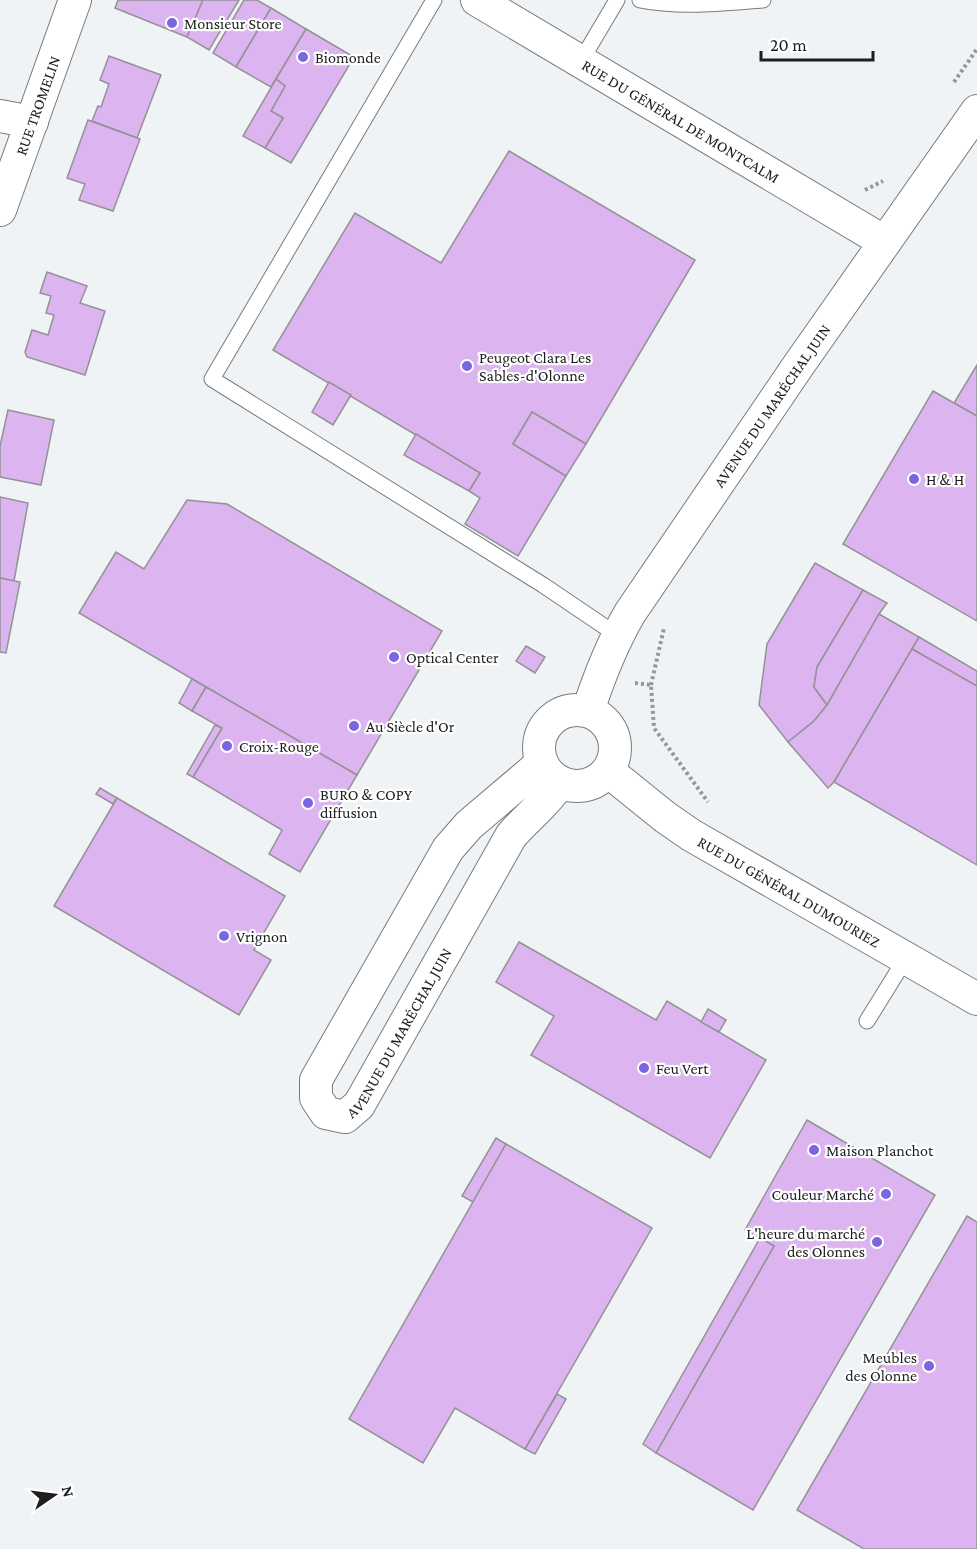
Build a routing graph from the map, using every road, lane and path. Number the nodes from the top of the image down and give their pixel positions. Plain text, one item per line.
1 (75, 0) edge
2 (434, 0) edge
3 (477, 0) edge
4 (617, 0) edge
5 (640, 0) edge
6 (763, 0) edge
7 (581, 61) junction
8 (977, 111) edge
9 (0, 116) edge
10 (32, 122) junction
11 (0, 210) edge
12 (885, 242) junction
13 (617, 635) junction
14 (625, 682) dead end
15 (588, 711) junction
16 (608, 771) junction
17 (551, 772) junction
18 (713, 808) dead end
19 (906, 958) junction
20 (977, 999) edge
21 (867, 1021) dead end

1 - 10 street, RUE TROMELIN
2 - 13 lane
3 - 7 street, RUE DU GÉNÉRAL DE MONTCALM
4 - 7 lane
5 - 6 lane
7 - 12 street, RUE DU GÉNÉRAL DE MONTCALM
8 - 12 street, AVENUE DU MARÉCHAL JUIN
9 - 10 street
10 - 11 street, RUE TROMELIN
12 - 13 street, AVENUE DU MARÉCHAL JUIN
13 - 15 street, AVENUE DU MARÉCHAL JUIN
14 - 18 path
15 - 16 street
15 - 17 street
16 - 17 street
16 - 19 street, RUE DU GÉNÉRAL DUMOURIEZ
17 - 17 street, AVENUE DU MARÉCHAL JUIN
19 - 20 street, RUE DU GÉNÉRAL DUMOURIEZ
19 - 21 lane

